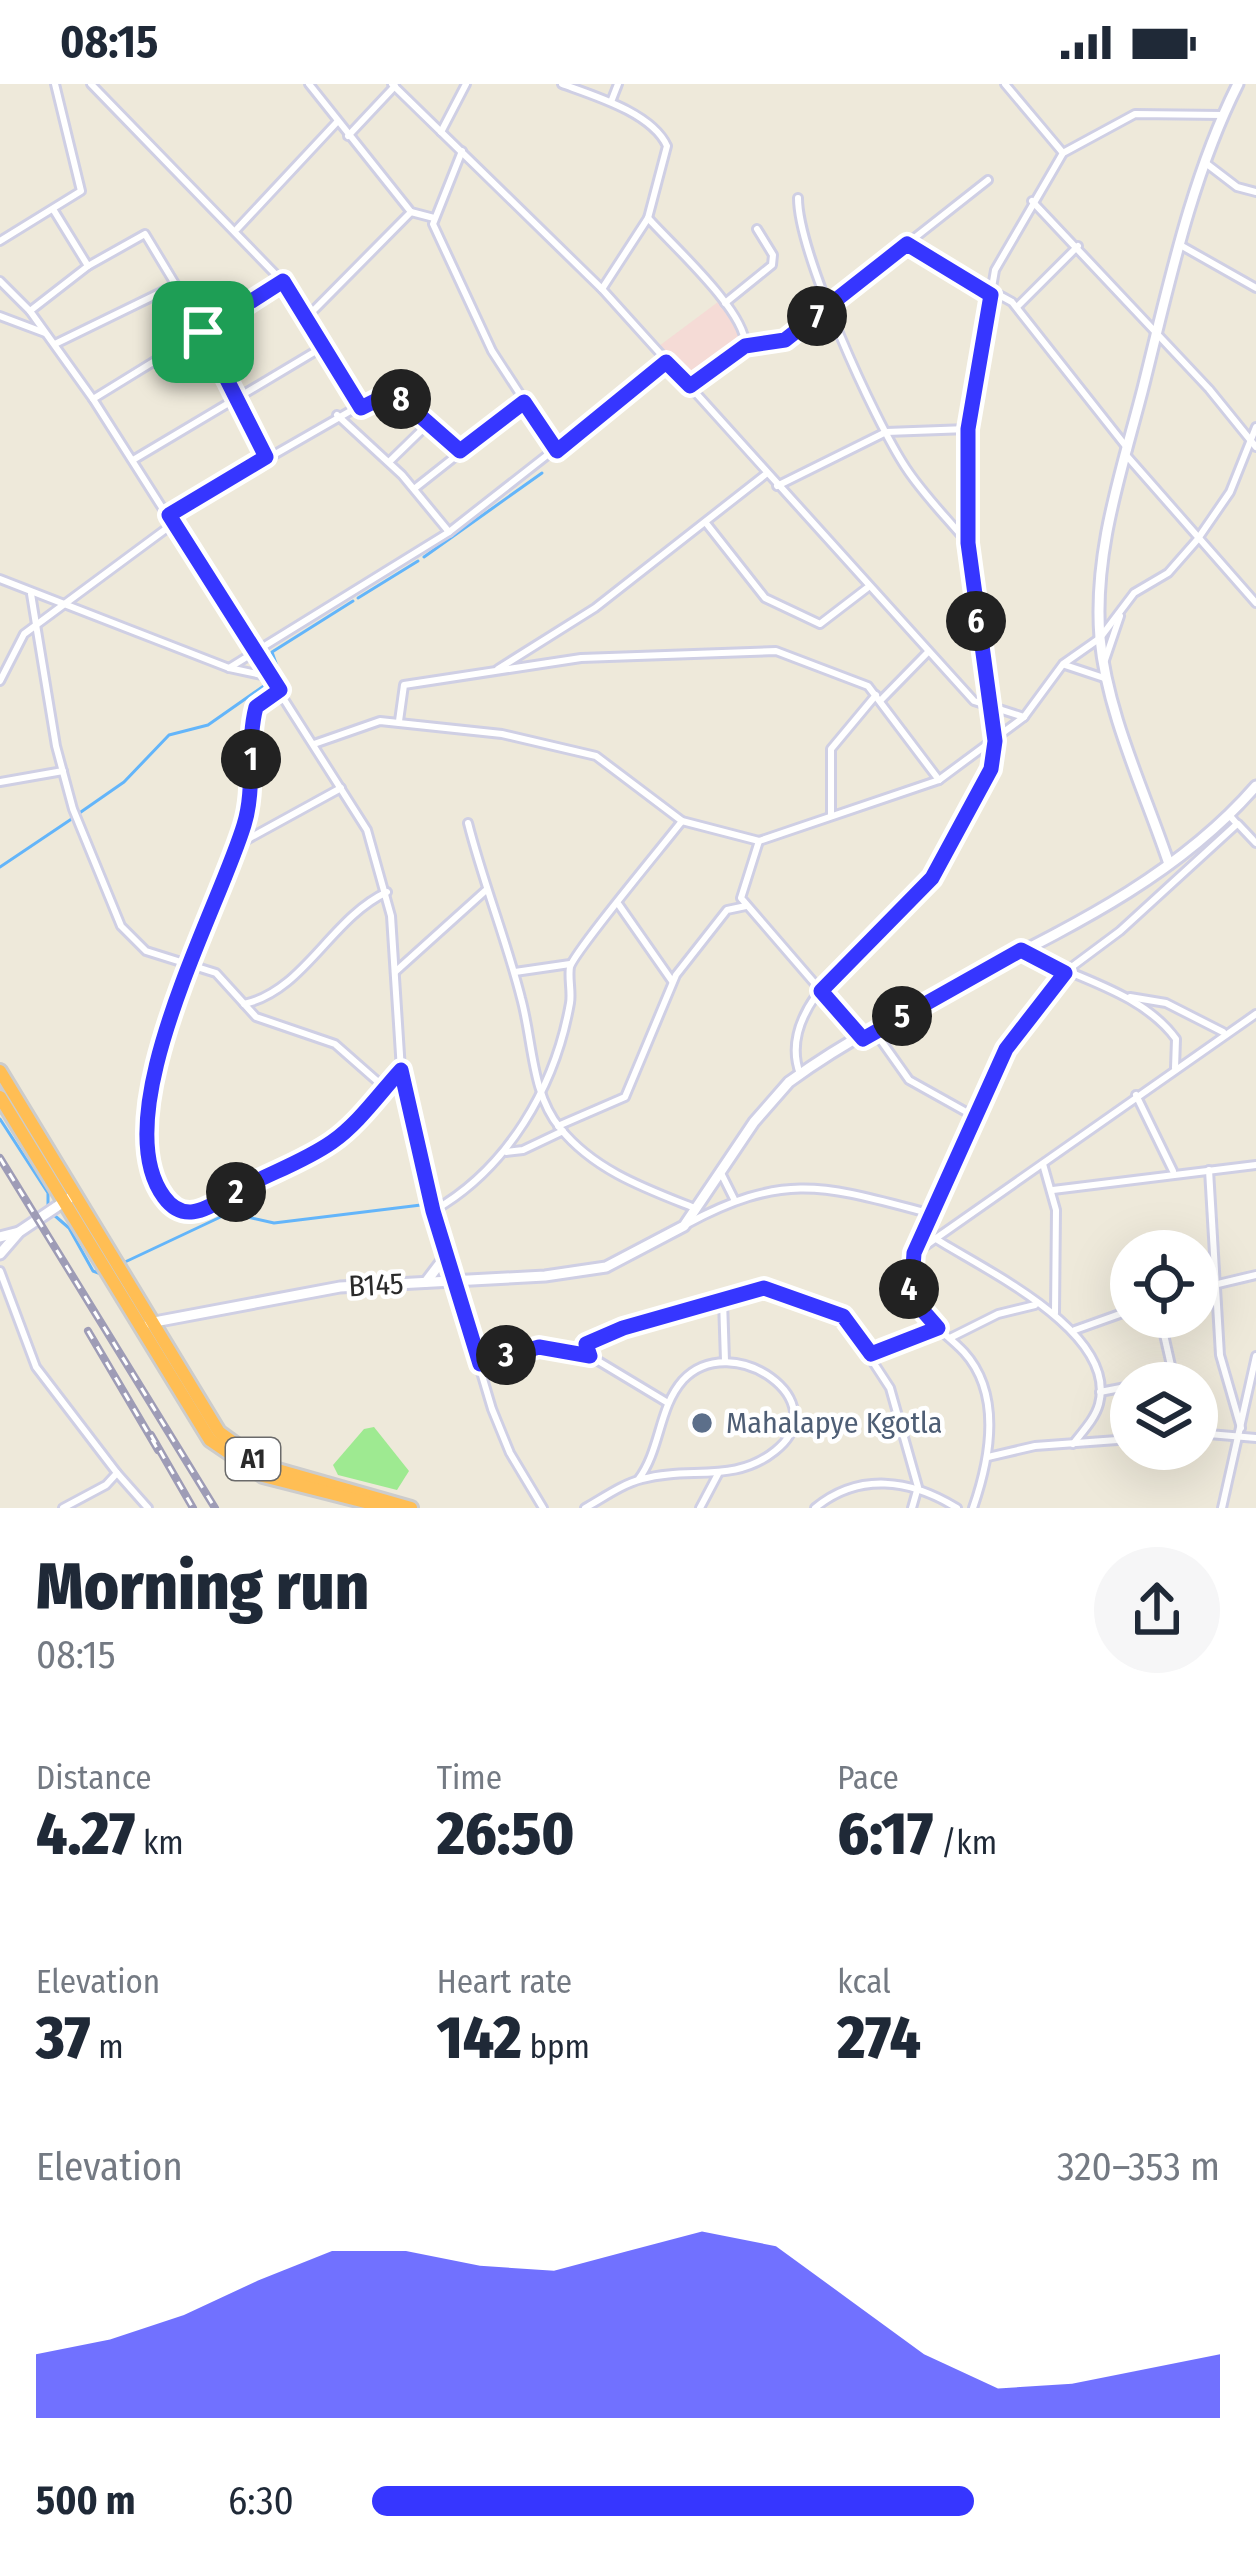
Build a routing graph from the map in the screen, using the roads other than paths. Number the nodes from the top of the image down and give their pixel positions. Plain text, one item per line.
1 (56, 84) edge
2 (92, 84) edge
3 (309, 84) edge
4 (466, 84) edge
5 (562, 84) edge
6 (618, 84) edge
7 (1005, 84) edge
8 (1238, 84) edge
9 (394, 85) edge
10 (611, 102) junction
11 (1224, 115) junction
12 (337, 122) junction
13 (441, 132) junction
14 (348, 136) junction
15 (462, 151) junction
16 (1064, 153) junction
17 (1207, 164) junction
18 (988, 180) dead end
19 (1256, 192) edge
20 (798, 198) dead end
21 (1032, 201) junction
22 (53, 209) junction
23 (411, 212) junction
24 (434, 218) junction
25 (648, 218) junction
26 (238, 229) junction
27 (757, 230) dead end
28 (0, 241) edge
29 (907, 244) junction
30 (1181, 245) junction
31 (1078, 246) junction
32 (88, 266) junction
33 (0, 280) edge
34 (283, 281) junction
35 (176, 285) junction
36 (1256, 288) edge
37 (602, 289) junction
38 (991, 295) junction
39 (725, 302) junction
40 (830, 307) junction
41 (1017, 308) junction
42 (30, 311) junction
43 (0, 316) edge
44 (308, 316) junction
45 (203, 332) junction
46 (1156, 334) junction
47 (48, 335) junction
48 (55, 344) junction
49 (326, 345) junction
50 (745, 346) junction
51 (666, 362) junction
52 (690, 386) junction
53 (93, 399) junction
54 (233, 399) junction
55 (524, 402) junction
56 (361, 408) junction
57 (337, 416) junction
58 (428, 424) junction
59 (1256, 428) edge
60 (968, 429) junction
61 (886, 432) junction
62 (1254, 445) edge
63 (460, 451) junction
64 (557, 451) junction
65 (1127, 452) junction
66 (266, 457) junction
67 (133, 460) junction
68 (389, 462) junction
69 (766, 473) junction
70 (777, 486) junction
71 (414, 489) junction
72 (172, 519) junction
73 (706, 523) junction
74 (449, 532) junction
75 (1197, 540) junction
76 (968, 543) junction
77 (0, 579) edge
78 (867, 588) junction
79 (31, 594) junction
80 (67, 603) junction
81 (1256, 603) edge
82 (1121, 612) junction
83 (38, 623) junction
84 (1100, 638) junction
85 (256, 652) junction
86 (928, 652) junction
87 (1104, 663) junction
88 (1063, 664) junction
89 (230, 668) junction
90 (494, 671) junction
91 (271, 677) junction
92 (1107, 679) junction
93 (0, 680) edge
94 (280, 690) junction
95 (879, 697) junction
96 (988, 709) junction
97 (1024, 717) junction
98 (399, 721) junction
99 (995, 741) junction
100 (314, 744) junction
101 (63, 771) junction
102 (939, 780) junction
103 (0, 782) edge
104 (1256, 786) edge
105 (341, 788) junction
106 (831, 816) junction
107 (682, 820) junction
108 (1233, 820) junction
109 (468, 823) dead end
110 (759, 841) junction
111 (1256, 844) edge
112 (236, 846) junction
113 (1169, 864) junction
114 (485, 891) junction
115 (387, 892) junction
116 (619, 905) junction
117 (746, 906) junction
118 (1021, 950) junction
119 (571, 964) junction
120 (188, 966) junction
121 (395, 972) junction
122 (514, 972) junction
123 (1065, 973) junction
124 (672, 982) junction
125 (821, 991) junction
126 (1126, 997) junction
127 (244, 1004) junction
128 (1256, 1014) edge
129 (875, 1032) junction
130 (1223, 1033) junction
131 (863, 1039) junction
132 (1175, 1068) junction
133 (401, 1070) junction
134 (0, 1071) edge
135 (800, 1074) junction
136 (385, 1088) junction
137 (539, 1091) junction
138 (1136, 1095) junction
139 (0, 1097) edge
140 (977, 1118) junction
141 (560, 1129) junction
142 (506, 1152) junction
143 (1043, 1164) junction
144 (1256, 1165) edge
145 (1209, 1170) junction
146 (719, 1171) junction
147 (1173, 1171) junction
148 (1053, 1190) junction
149 (70, 1198) junction
150 (734, 1198) junction
151 (692, 1208) junction
152 (433, 1211) junction
153 (932, 1214) junction
154 (684, 1226) junction
155 (1212, 1230) edge
156 (19, 1232) junction
157 (0, 1238) edge
158 (936, 1239) junction
159 (448, 1253) junction
160 (914, 1253) junction
161 (1, 1255) edge
162 (0, 1271) edge
163 (1256, 1275) edge
164 (456, 1282) junction
165 (425, 1283) junction
166 (1218, 1283) edge
167 (0, 1288) edge
168 (722, 1300) junction
169 (1037, 1304) junction
170 (1055, 1314) junction
171 (16, 1317) junction
172 (1218, 1317) edge
173 (1110, 1318) edge
174 (147, 1327) junction
175 (938, 1328) junction
176 (1075, 1330) junction
177 (950, 1338) junction
178 (871, 1354) junction
179 (590, 1356) junction
180 (1256, 1356) edge
181 (725, 1361) junction
182 (480, 1364) junction
183 (1110, 1390) edge
184 (1100, 1392) junction
185 (668, 1402) junction
186 (1240, 1431) junction
187 (1218, 1432) edge
188 (1256, 1438) edge
189 (1110, 1441) edge
190 (1073, 1444) junction
191 (988, 1457) junction
192 (117, 1473) junction
193 (718, 1474) junction
194 (638, 1480) junction
195 (917, 1487) junction
196 (63, 1508) edge
197 (148, 1508) edge
198 (389, 1508) edge
199 (411, 1508) edge
200 (543, 1508) edge
201 (585, 1508) edge
202 (700, 1508) edge
203 (815, 1508) edge
204 (912, 1508) edge
205 (957, 1508) edge
206 (973, 1508) edge
207 (1222, 1508) edge

1 - 22 street
2 - 26 street
3 - 12 street
4 - 13 street
5 - 10 street
6 - 10 street
7 - 16 street
8 - 11 main road
9 - 13 street
9 - 14 street
10 - 25 street
11 - 16 street
11 - 17 main road
12 - 14 street
12 - 26 street
13 - 15 street
14 - 23 street
15 - 24 street
15 - 37 street
16 - 21 street
17 - 19 street
17 - 30 main road
18 - 29 street
20 - 40 street
21 - 31 street
21 - 38 street
22 - 28 street
22 - 32 street
23 - 24 street
23 - 44 street
24 - 55 street
25 - 37 street
25 - 39 street
26 - 34 street
27 - 39 street
29 - 38 street
29 - 40 street
30 - 36 street
30 - 46 main road
31 - 41 street
31 - 46 street
32 - 35 street
32 - 42 street
33 - 42 street
34 - 44 street
34 - 45 street
35 - 45 street
35 - 48 street
37 - 51 street
38 - 41 street
38 - 60 street
39 - 50 street
40 - 50 street
40 - 61 street
41 - 65 street
42 - 47 street
43 - 47 street
44 - 49 street
45 - 53 street
45 - 54 street
46 - 62 street
46 - 65 main road
47 - 48 street
48 - 53 street
49 - 54 street
49 - 56 street
50 - 52 street
51 - 52 street
51 - 64 street
52 - 69 street
53 - 67 street
54 - 66 street
54 - 67 street
55 - 63 street
55 - 64 street
56 - 57 street
56 - 58 street
57 - 66 street
57 - 68 street
58 - 63 street
58 - 68 street
59 - 62 street
60 - 61 street
60 - 76 street
61 - 70 street
61 - 76 street
62 - 75 street
63 - 71 street
64 - 74 street
65 - 75 street
65 - 84 main road
66 - 72 street
67 - 72 street
68 - 71 street
69 - 70 street
69 - 73 street
70 - 78 street
71 - 74 street
72 - 80 street
72 - 85 street
73 - 78 street
73 - 90 street
74 - 85 street
75 - 81 street
75 - 82 street
76 - 96 street
77 - 79 street
78 - 86 street
79 - 80 street
79 - 83 street
80 - 83 street
80 - 89 street
82 - 84 street
82 - 87 street
83 - 93 street
83 - 101 street
84 - 87 main road
84 - 88 street
85 - 89 street
85 - 91 street
86 - 95 street
86 - 96 street
87 - 92 main road
88 - 92 street
88 - 97 street
89 - 91 street
90 - 95 street
90 - 98 street
91 - 94 street
92 - 113 main road
94 - 100 street
94 - 112 street
95 - 102 street
95 - 106 street
96 - 97 street
96 - 99 street
97 - 99 street
98 - 100 street
98 - 107 street
99 - 102 street
99 - 125 street
100 - 105 street
101 - 103 street
101 - 120 street
102 - 106 street
104 - 108 main road
105 - 112 street
105 - 115 street
106 - 110 street
107 - 110 street
107 - 116 street
108 - 111 street
108 - 113 main road
108 - 123 street
109 - 114 street
110 - 117 street
112 - 120 street
113 - 118 main road
114 - 121 street
114 - 122 street
115 - 121 street
115 - 127 street
116 - 119 street
116 - 124 street
117 - 124 street
117 - 125 street
118 - 123 street
118 - 129 main road
119 - 122 street
119 - 137 street
120 - 127 street
120 - 136 street
121 - 133 street
122 - 137 street
123 - 126 street
123 - 140 street
124 - 141 street
125 - 131 street
125 - 135 street
126 - 130 street
126 - 132 street
127 - 136 street
128 - 130 street
129 - 131 main road
129 - 140 street
130 - 132 street
131 - 135 main road
132 - 138 street
133 - 136 street
133 - 152 street
134 - 149 highway, A1
135 - 146 main road
137 - 141 street
137 - 142 street
138 - 143 street
138 - 147 street
139 - 149 highway, A1
140 - 153 street
141 - 142 street
141 - 151 street
142 - 152 street
143 - 148 street
143 - 158 street
144 - 145 street
145 - 147 street
145 - 155 street
146 - 150 street
146 - 151 main road
147 - 148 street
148 - 170 street
149 - 156 main road
149 - 174 highway, A1
150 - 153 street
150 - 154 street
151 - 154 main road
152 - 159 street
153 - 160 street
154 - 164 main road, B145 / B145
156 - 157 main road
156 - 161 main road
158 - 160 street
158 - 169 street
159 - 164 street
159 - 165 main road
160 - 175 street
162 - 171 street
163 - 166 street
164 - 165 main road, B145 / B145
164 - 182 street
165 - 174 main road, B145 / B145
167 - 171 street
168 - 178 street
168 - 179 street
168 - 181 street
169 - 170 street
169 - 177 street
170 - 176 street
171 - 192 street
172 - 186 street
173 - 176 street
174 - 198 highway, A1
174 - 199 highway, A1
175 - 177 street
175 - 178 street
176 - 184 street
177 - 191 street
178 - 195 street
179 - 182 street
179 - 185 street
180 - 186 street
181 - 185 street
181 - 193 street
182 - 200 street
183 - 184 street
184 - 190 street
185 - 194 street
186 - 187 street
186 - 188 street
186 - 207 street
189 - 190 street
190 - 191 street
191 - 206 street
192 - 196 street
192 - 197 street
193 - 194 street
193 - 202 street
194 - 201 street
195 - 203 street
195 - 204 street
195 - 205 street

